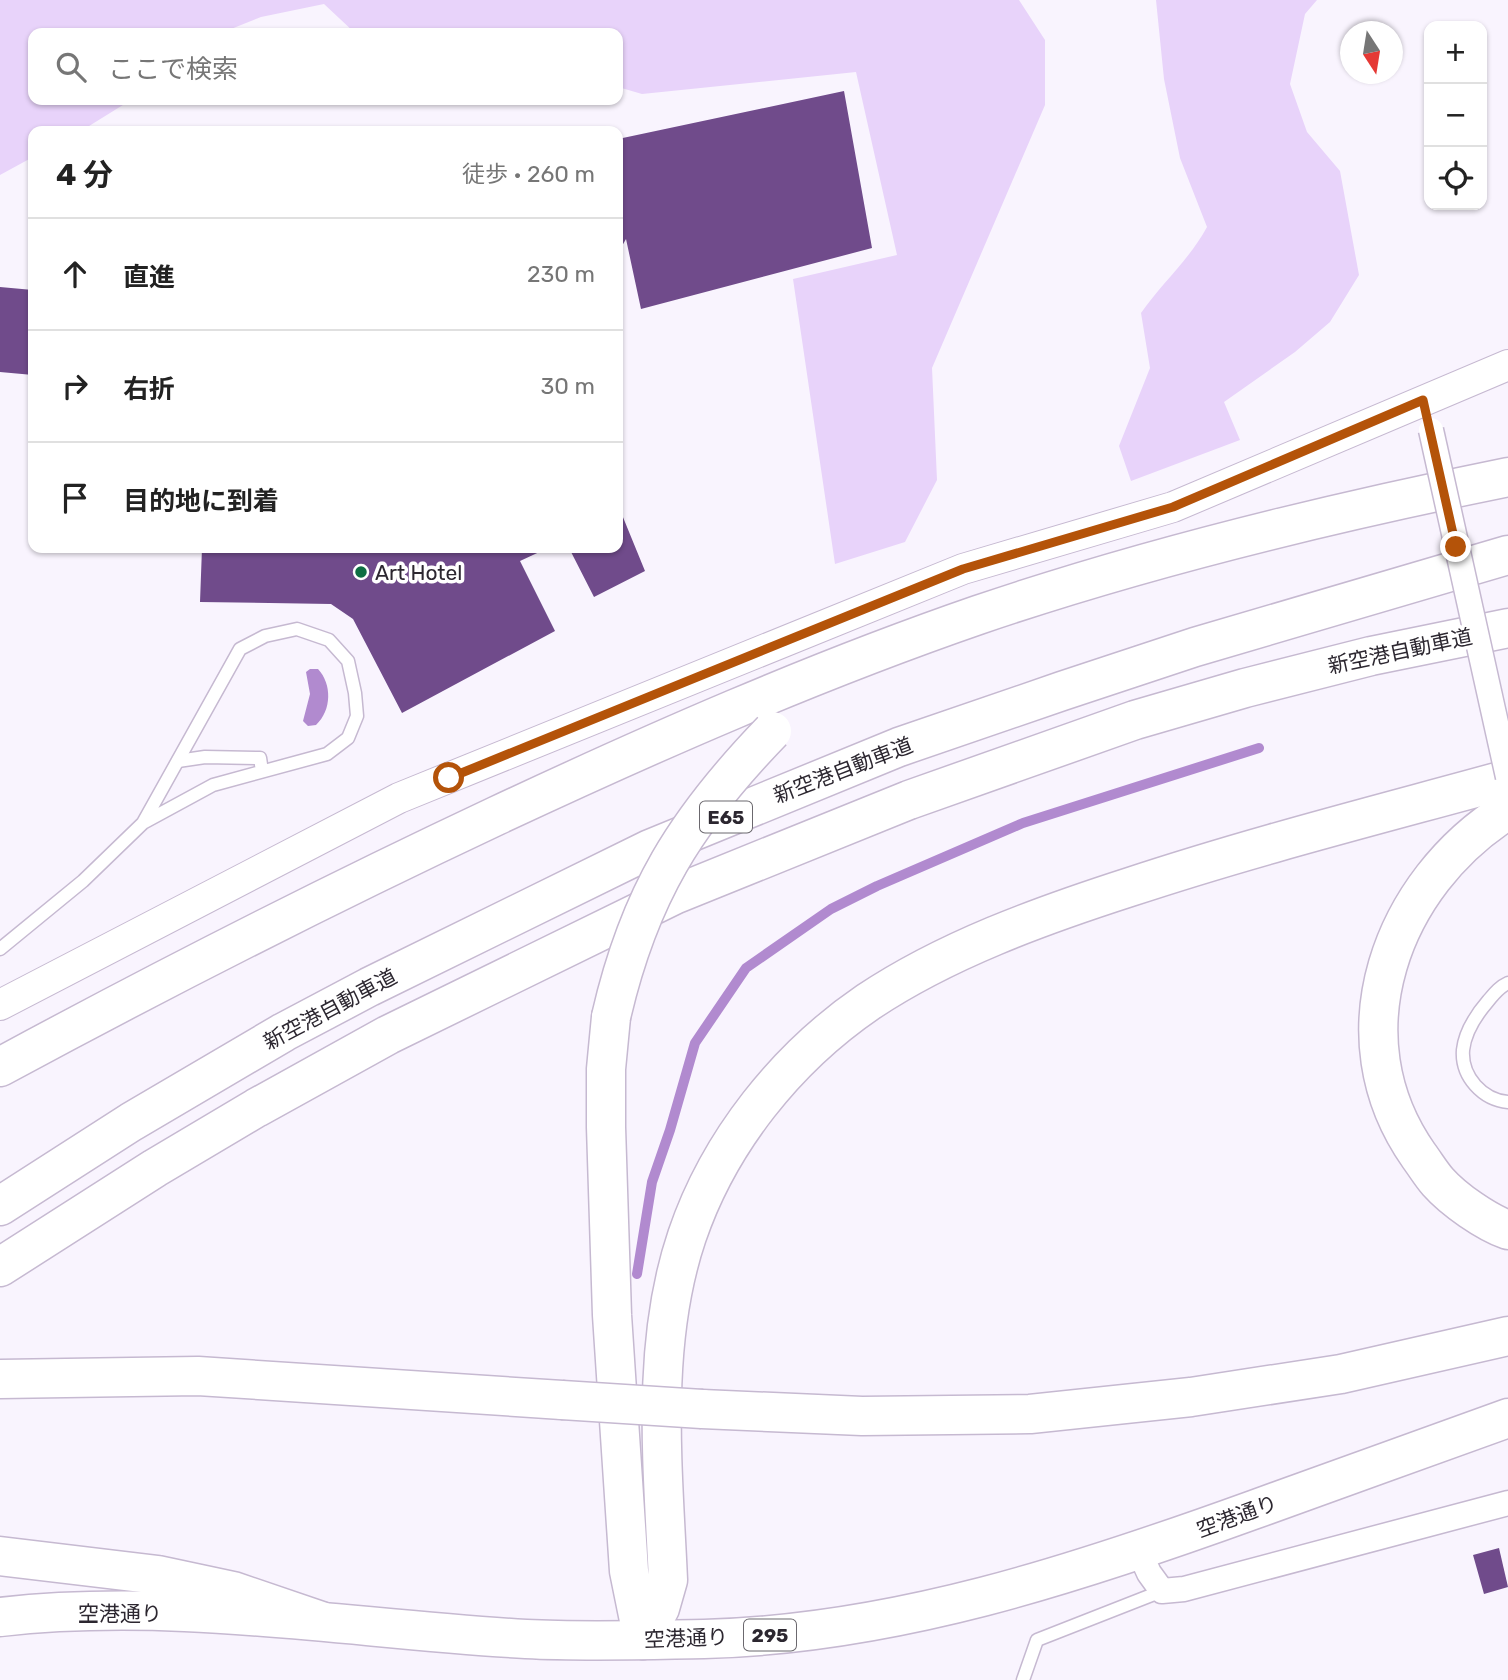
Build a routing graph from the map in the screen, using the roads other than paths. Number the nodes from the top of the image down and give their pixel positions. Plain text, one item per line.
1 (1508, 365) edge
2 (1423, 400) junction
3 (1508, 477) edge
4 (1508, 555) edge
5 (980, 614) junction
6 (1508, 628) edge
7 (178, 761) junction
8 (262, 771) junction
9 (1508, 778) edge
10 (1508, 810) edge
11 (143, 822) junction
12 (0, 949) edge
13 (1508, 984) edge
14 (0, 1005) edge
15 (0, 1067) edge
16 (1508, 1102) edge
17 (0, 1206) edge
18 (1508, 1230) edge
19 (0, 1267) edge
20 (1508, 1336) edge
21 (0, 1379) edge
22 (1508, 1418) edge
23 (1508, 1503) edge
24 (1139, 1551) junction
25 (11, 1561) edge
26 (1162, 1591) junction
27 (0, 1617) edge
28 (321, 1621) junction
29 (643, 1640) junction
30 (1023, 1680) edge

1 - 2 street
2 - 9 street, bridge
2 - 14 street
3 - 5 highway
4 - 17 highway, 新空港自動車道 / E65
5 - 15 highway
5 - 29 highway, bridge
6 - 19 highway, 新空港自動車道 / E65
7 - 8 lane
7 - 8 lane
7 - 11 lane
8 - 11 lane
9 - 29 highway
10 - 18 highway
11 - 12 lane
13 - 16 lane
20 - 21 highway, bridge
22 - 24 highway, 空港通り / 295
23 - 26 street
24 - 26 street
24 - 29 highway, 空港通り / 295
25 - 28 highway
26 - 30 lane
27 - 28 highway, 空港通り / 295
28 - 29 highway, 空港通り / 295

